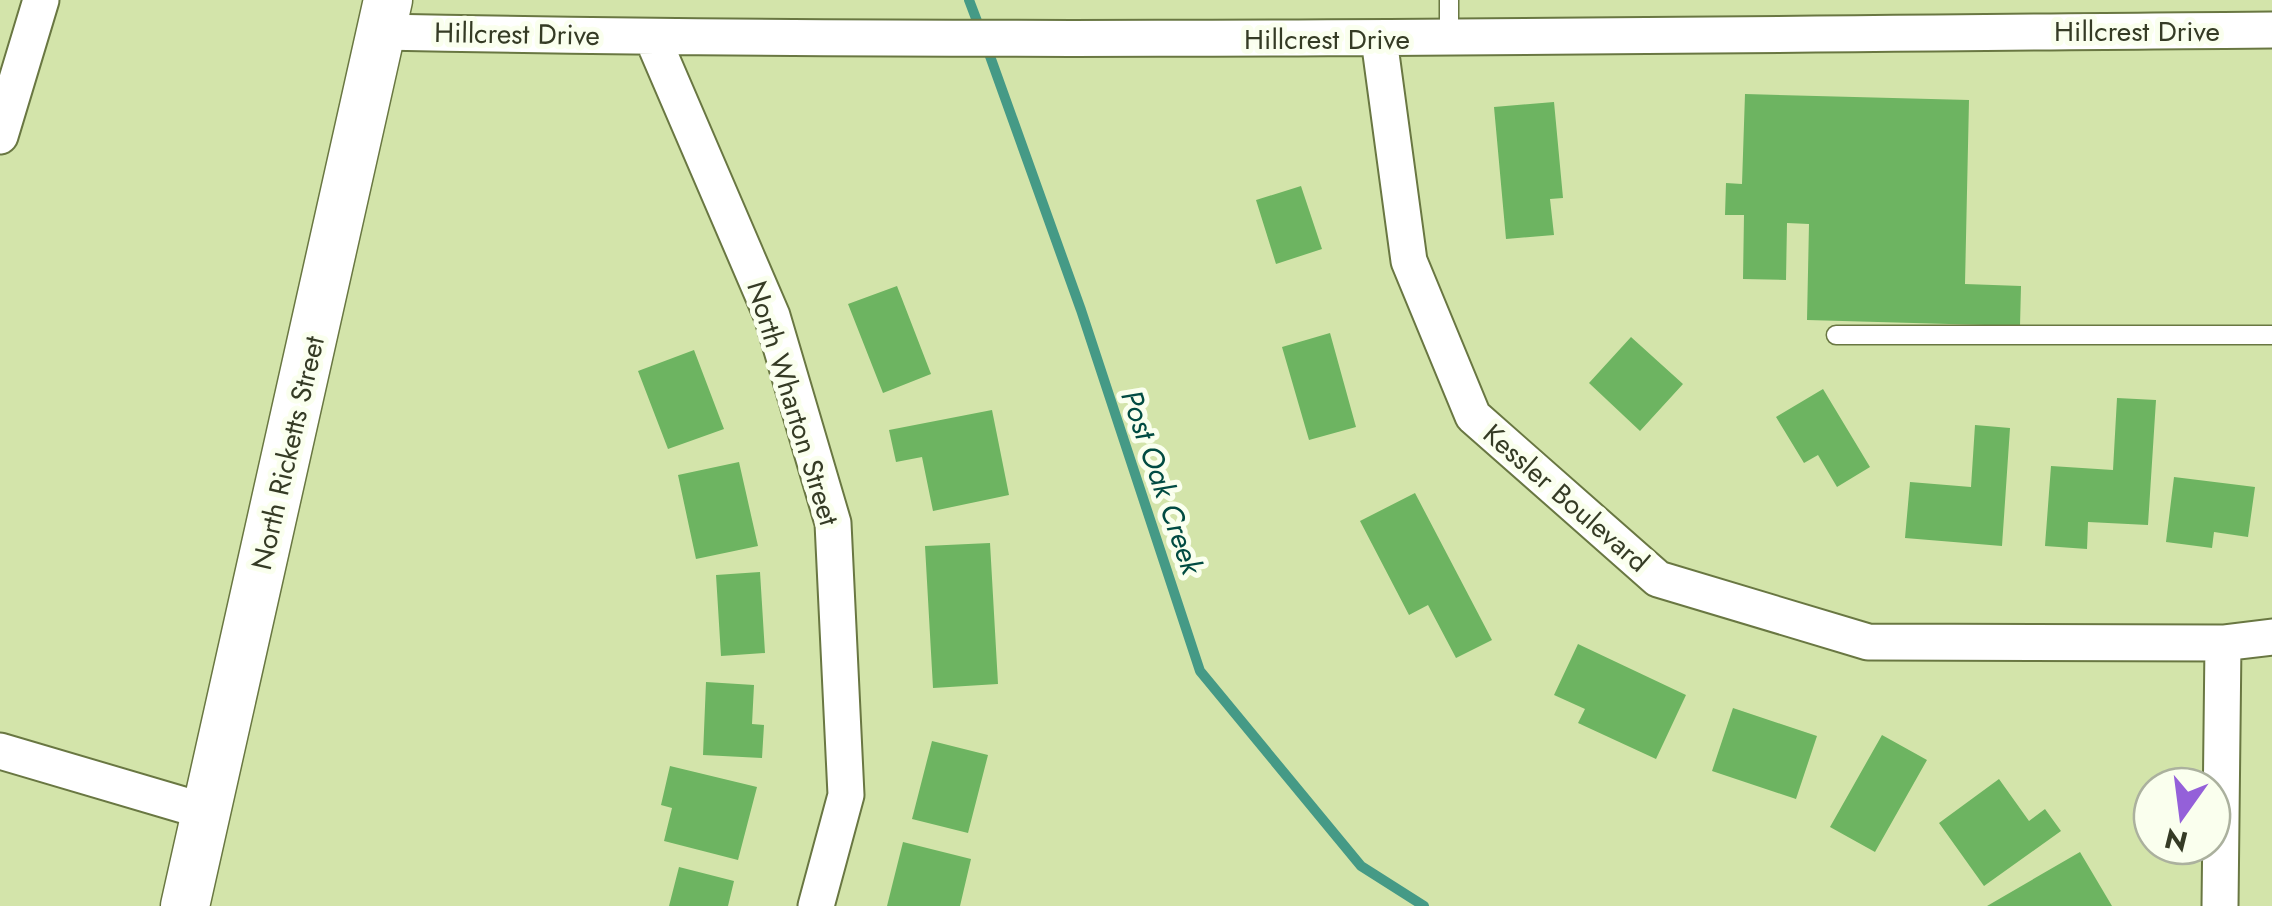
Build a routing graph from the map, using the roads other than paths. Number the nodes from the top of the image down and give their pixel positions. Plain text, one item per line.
1 (41, 0) edge
2 (1449, 0) edge
3 (385, 16) edge
4 (1927, 16) edge
5 (2272, 30) edge
6 (652, 37) junction
7 (1448, 38) junction
8 (1379, 39) junction
9 (0, 136) edge
10 (1836, 335) dead end
11 (2272, 335) edge
12 (2272, 636) edge
13 (2222, 643) junction
14 (0, 752) edge
15 (207, 812) junction
16 (186, 906) edge
17 (816, 906) edge
18 (2220, 906) edge

1 - 9 street
2 - 7 lane
3 - 6 street, Hillcrest Drive
3 - 15 street, North Ricketts Street
4 - 5 street, Hillcrest Drive
4 - 7 street, Hillcrest Drive
6 - 8 street, Hillcrest Drive
6 - 17 street, North Wharton Street
7 - 8 street, Hillcrest Drive
8 - 13 street, Kessler Boulevard
10 - 11 lane
12 - 13 street, Kessler Boulevard
13 - 18 street
14 - 15 street
15 - 16 street, North Ricketts Street

